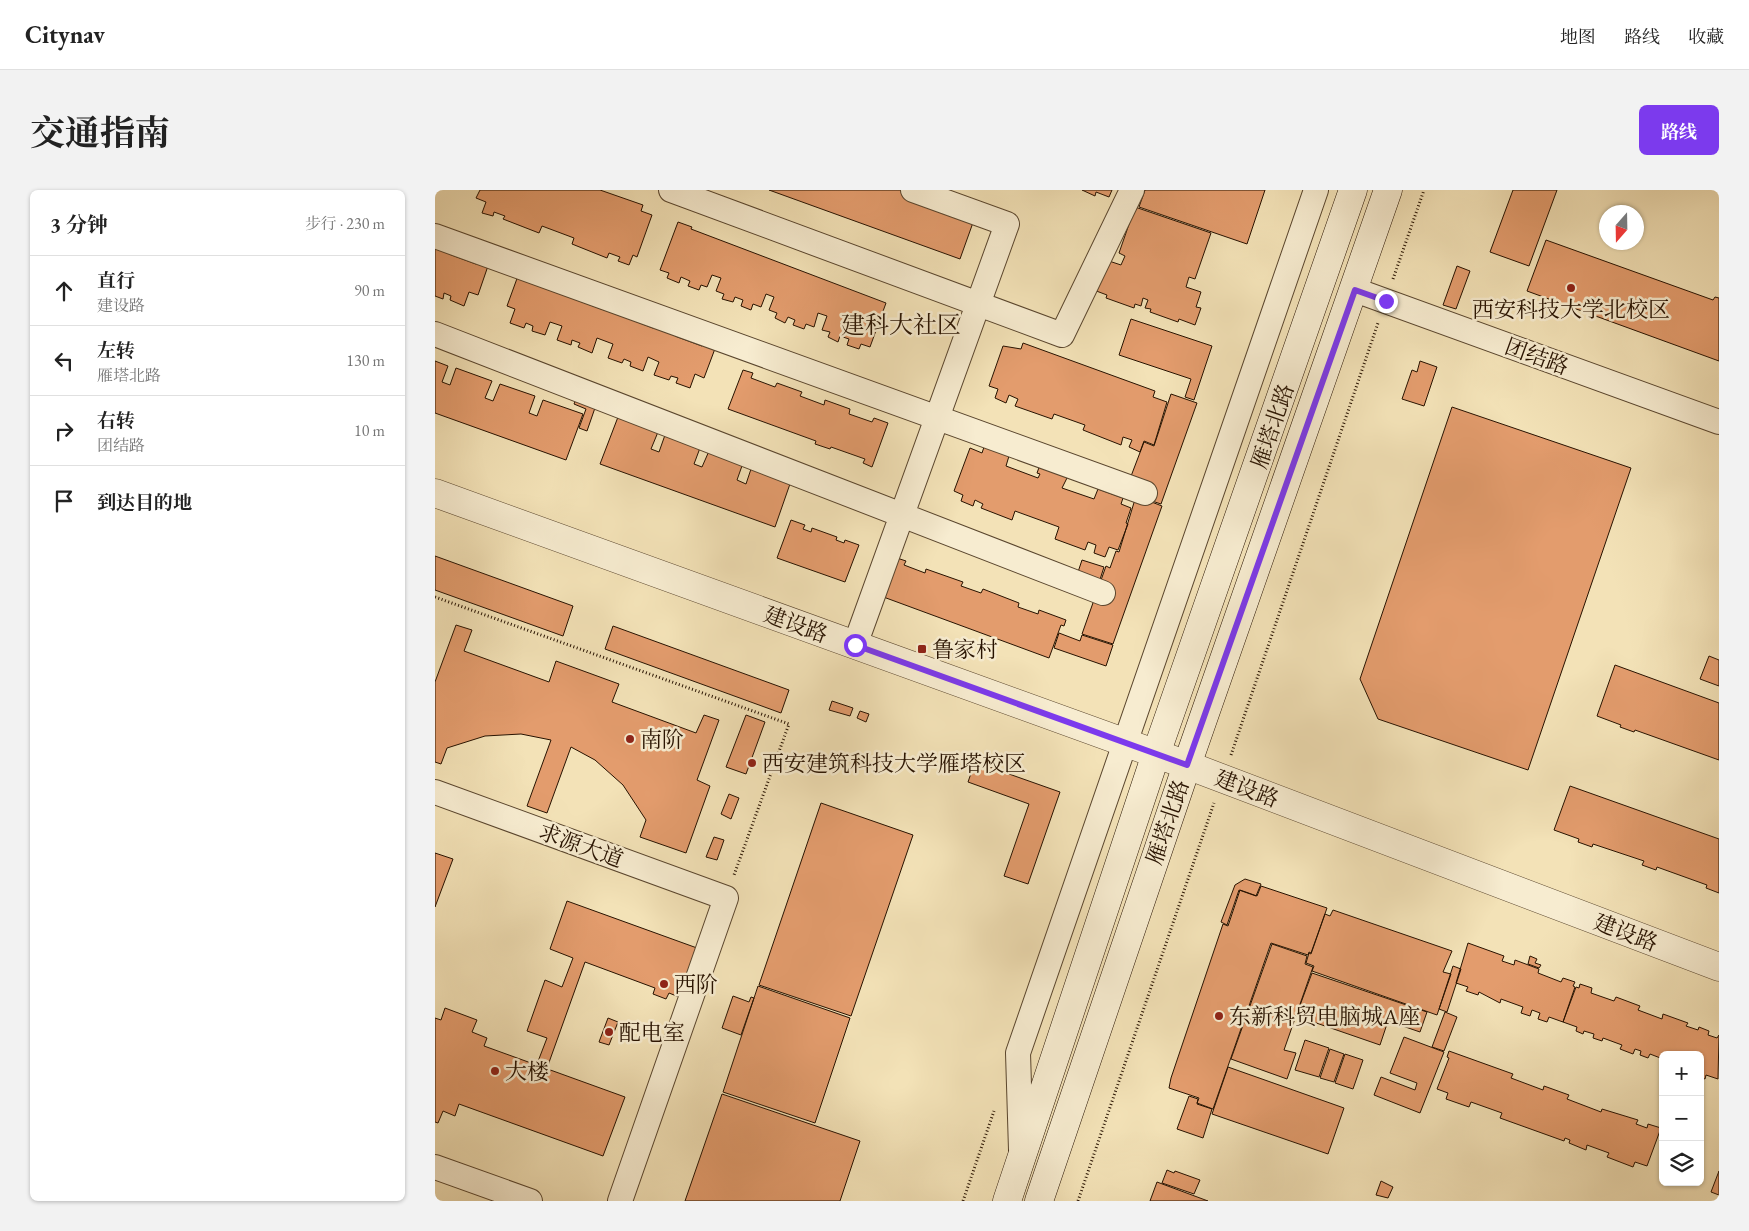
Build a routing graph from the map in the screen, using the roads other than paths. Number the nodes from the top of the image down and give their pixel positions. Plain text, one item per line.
1 (671, 190) edge
2 (913, 190) edge
3 (1132, 190) edge
4 (1316, 190) edge
5 (1353, 190) edge
6 (1388, 190) edge
7 (715, 198) edge
8 (435, 236) edge
9 (1355, 290) junction
10 (978, 303) junction
11 (435, 334) edge
12 (937, 418) junction
13 (1719, 422) edge
14 (435, 493) edge
15 (1145, 493) dead end
16 (902, 515) junction
17 (1103, 593) dead end
18 (855, 645) junction
19 (1125, 743) junction
20 (1156, 754) junction
21 (1187, 765) junction
22 (435, 792) edge
23 (1719, 967) edge
24 (1022, 1160) junction
25 (435, 1167) edge
26 (530, 1201) edge
27 (620, 1201) edge
28 (1007, 1201) edge
29 (1039, 1201) edge

1 - 7 street
2 - 10 street
3 - 10 street
4 - 19 street
5 - 20 main road, 雁塔北路
6 - 9 main road, 雁塔北路
7 - 10 street
8 - 12 street
9 - 13 street, 团结路
9 - 21 main road, 雁塔北路
10 - 12 street
11 - 16 street
12 - 15 street
12 - 16 street
14 - 18 main road, 建设路
16 - 17 street
16 - 18 street
18 - 19 main road, 建设路
19 - 20 main road, 建设路
19 - 24 street
20 - 21 main road, 建设路
20 - 24 main road, 雁塔北路
21 - 23 main road, 建设路
21 - 29 main road, 雁塔北路
22 - 27 street, 求源大道
24 - 28 main road, 雁塔北路
25 - 26 street

